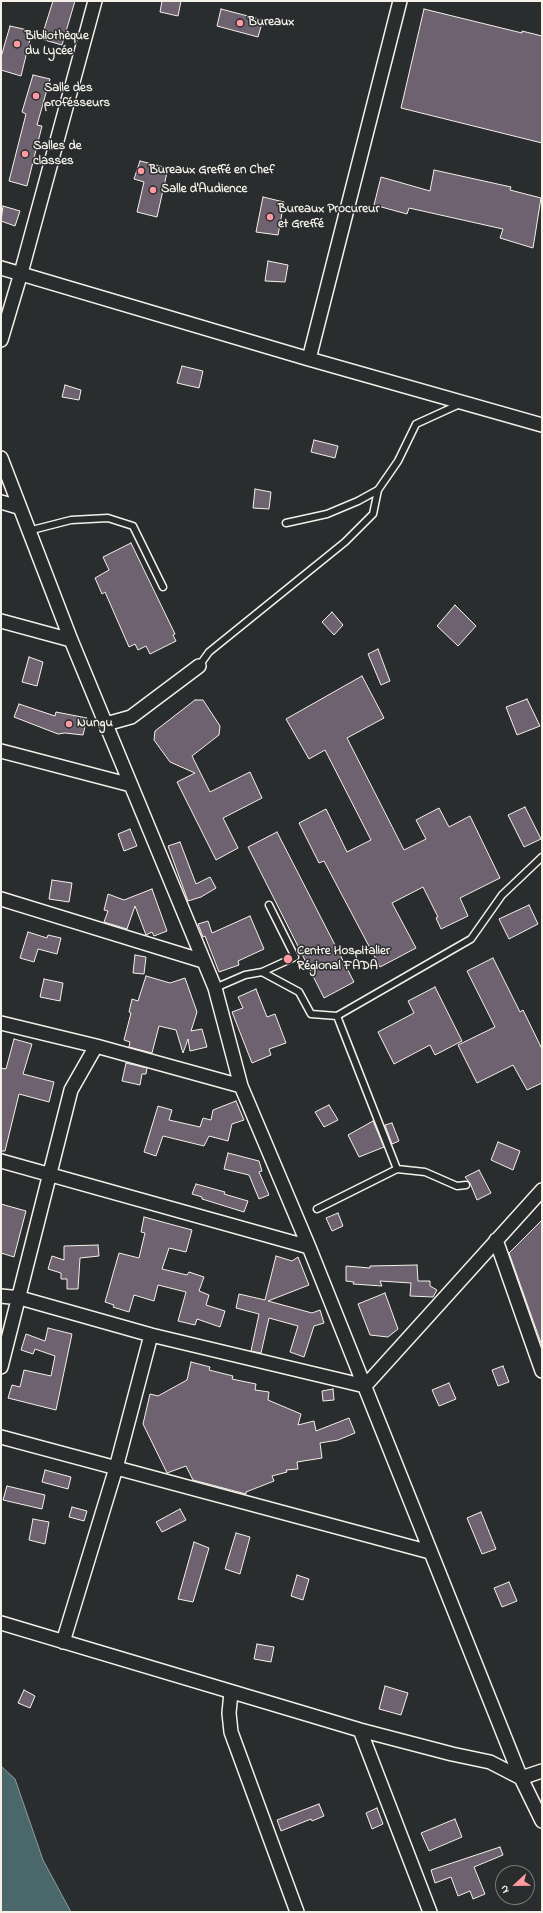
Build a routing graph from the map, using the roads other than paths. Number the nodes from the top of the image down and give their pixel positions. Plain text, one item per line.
1 (96, 1) edge
2 (400, 1) edge
3 (1, 268) edge
4 (21, 273) junction
5 (1, 340) edge
6 (309, 359) junction
7 (463, 403) junction
8 (542, 425) edge
9 (1, 458) edge
10 (378, 490) junction
11 (1, 502) edge
12 (18, 507) junction
13 (286, 523) dead end
14 (28, 531) junction
15 (163, 587) dead end
16 (1, 621) edge
17 (70, 640) junction
18 (199, 666) joint
19 (106, 724) junction
20 (1, 751) edge
21 (131, 785) junction
22 (542, 857) edge
23 (1, 899) edge
24 (269, 905) dead end
25 (203, 961) junction
26 (262, 972) junction
27 (215, 988) junction
28 (337, 1016) junction
29 (1, 1023) edge
30 (96, 1046) junction
31 (241, 1086) junction
32 (1, 1161) edge
33 (397, 1169) junction
34 (50, 1175) junction
35 (466, 1185) dead end
36 (542, 1190) edge
37 (317, 1209) dead end
38 (496, 1240) junction
39 (310, 1247) junction
40 (1, 1296) edge
41 (20, 1298) junction
42 (151, 1335) junction
43 (1, 1367) edge
44 (542, 1371) edge
45 (365, 1386) junction
46 (1, 1437) edge
47 (116, 1468) junction
48 (430, 1552) junction
49 (1, 1623) edge
50 (64, 1642) junction
51 (231, 1692) junction
52 (360, 1730) junction
53 (542, 1771) edge
54 (521, 1778) junction
55 (542, 1821) edge
56 (297, 1912) edge
57 (430, 1912) edge

1 - 4 street
2 - 6 street
3 - 4 street
4 - 5 street
4 - 6 street
6 - 7 street
7 - 8 street
7 - 10 lane
9 - 12 street
10 - 13 lane
10 - 18 lane
11 - 12 street
12 - 14 street
14 - 15 lane
14 - 17 street
16 - 17 street
17 - 19 street
18 - 19 street
19 - 21 street
20 - 21 street
21 - 25 street
22 - 28 lane
23 - 25 street
24 - 26 lane
25 - 27 street
26 - 27 lane
26 - 28 lane
27 - 31 street
28 - 33 lane
29 - 30 street
30 - 31 street
30 - 34 street
31 - 39 street
32 - 34 street
33 - 35 lane
33 - 37 lane
34 - 39 street
34 - 41 street
36 - 38 street
38 - 44 street
38 - 45 street
39 - 45 street
40 - 41 street
41 - 42 street
41 - 43 street
42 - 45 street
42 - 47 street
45 - 48 street
46 - 47 street
47 - 48 street
47 - 50 street
48 - 54 street
49 - 50 street
50 - 51 street
51 - 52 street
51 - 56 street
52 - 54 street
52 - 57 street
53 - 54 street
54 - 55 street

